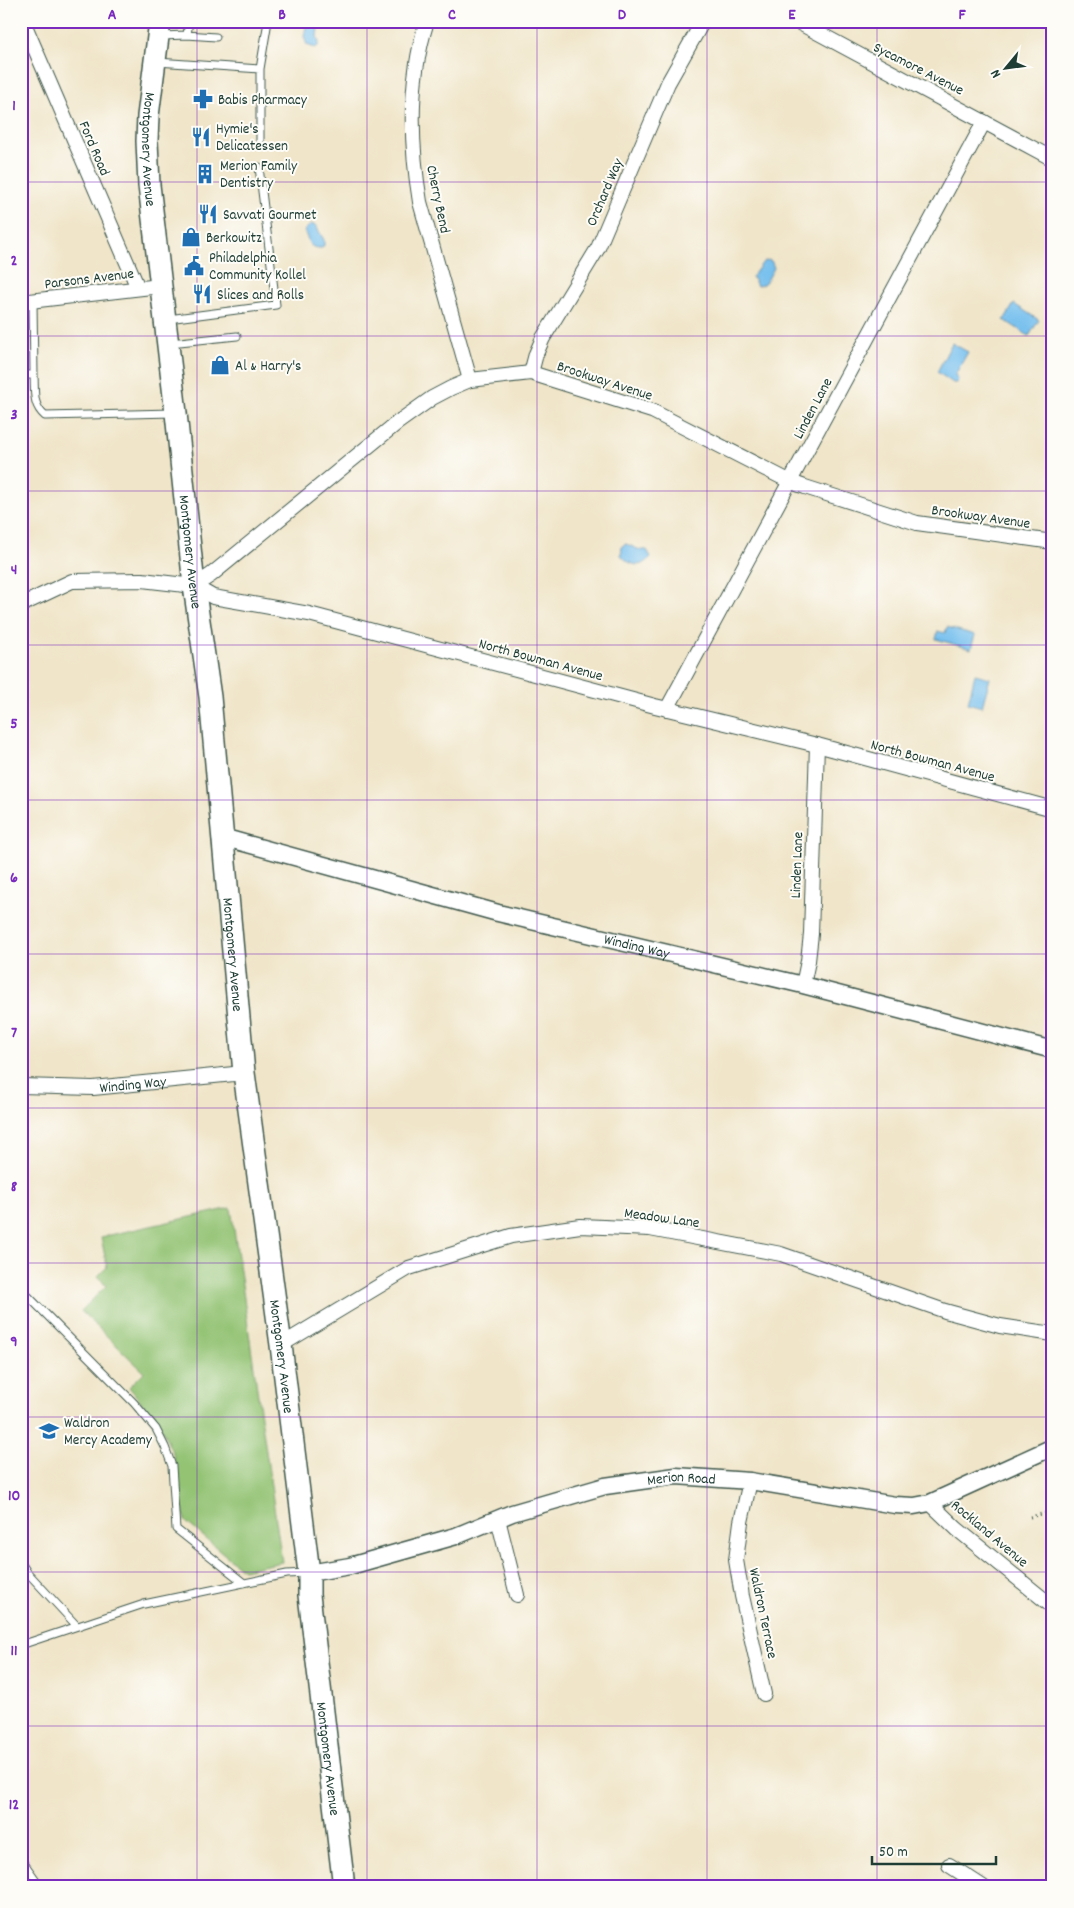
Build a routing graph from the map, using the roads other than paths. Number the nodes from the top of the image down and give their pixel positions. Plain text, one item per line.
1 (23, 21) edge
2 (188, 21) edge
3 (268, 21) edge
4 (427, 21) edge
5 (703, 21) edge
6 (796, 21) edge
7 (159, 29) edge
8 (187, 35) junction
9 (216, 37) dead end
10 (154, 62) junction
11 (260, 69) junction
12 (984, 122) junction
13 (260, 142) dead end
14 (1053, 159) edge
15 (259, 167) dead end
16 (160, 286) junction
17 (138, 288) junction
18 (27, 301) edge
19 (165, 319) junction
20 (237, 336) dead end
21 (168, 344) junction
22 (531, 373) junction
23 (21, 375) edge
24 (34, 375) junction
25 (470, 380) junction
26 (176, 413) junction
27 (791, 482) junction
28 (1053, 542) edge
29 (194, 586) junction
30 (21, 605) edge
31 (667, 709) junction
32 (817, 745) junction
33 (1053, 808) edge
34 (222, 837) junction
35 (803, 986) junction
36 (1053, 1050) edge
37 (244, 1073) junction
38 (21, 1086) edge
39 (21, 1289) edge
40 (1053, 1334) edge
41 (281, 1345) junction
42 (1053, 1447) edge
43 (750, 1481) junction
44 (930, 1503) junction
45 (498, 1519) junction
46 (21, 1563) edge
47 (309, 1573) junction
48 (244, 1583) junction
49 (516, 1595) dead end
50 (1053, 1607) edge
51 (77, 1626) junction
52 (21, 1645) edge
53 (764, 1694) dead end
54 (21, 1860) edge
55 (949, 1865) dead end
56 (41, 1887) edge
57 (344, 1887) edge
58 (983, 1887) edge

1 - 17 street, Ford Road
2 - 8 lane
3 - 11 lane
4 - 25 street, Cherry Bend
5 - 22 street, Orchard Way
6 - 12 street, Sycamore Avenue
7 - 8 lane
7 - 10 main road, Montgomery Avenue
8 - 9 lane
10 - 11 lane
10 - 16 main road, Montgomery Avenue
11 - 13 lane
12 - 14 street, Sycamore Avenue
12 - 27 street, Linden Lane
15 - 19 lane
16 - 17 street, Parsons Avenue
16 - 19 main road, Montgomery Avenue
17 - 18 street, Parsons Avenue
18 - 24 lane
19 - 21 main road, Montgomery Avenue
20 - 21 lane
21 - 26 main road, Montgomery Avenue
22 - 25 street, Brookway Avenue
22 - 27 street, Brookway Avenue
23 - 24 lane
24 - 26 lane
25 - 29 street, Brookway Avenue
26 - 29 main road, Montgomery Avenue
27 - 28 street, Brookway Avenue
27 - 31 street, Linden Lane
29 - 30 street, North Bowman Avenue
29 - 31 street, North Bowman Avenue
29 - 34 main road, Montgomery Avenue
31 - 32 street, North Bowman Avenue
32 - 33 street, North Bowman Avenue
32 - 35 street, Linden Lane
34 - 35 street, Winding Way
34 - 37 main road, Montgomery Avenue
35 - 36 street, Winding Way
37 - 38 street, Winding Way
37 - 41 main road, Montgomery Avenue
39 - 48 lane
40 - 41 street, Meadow Lane
41 - 47 main road, Montgomery Avenue
42 - 44 street, Merion Road
43 - 44 street, Merion Road
43 - 45 street, Merion Road
43 - 53 street, Waldron Terrace
44 - 50 street, Rockland Avenue
45 - 47 street, Merion Road
45 - 49 street
46 - 51 lane
47 - 48 lane
47 - 57 main road, Montgomery Avenue
48 - 51 lane
51 - 52 lane
54 - 56 lane
55 - 58 street

